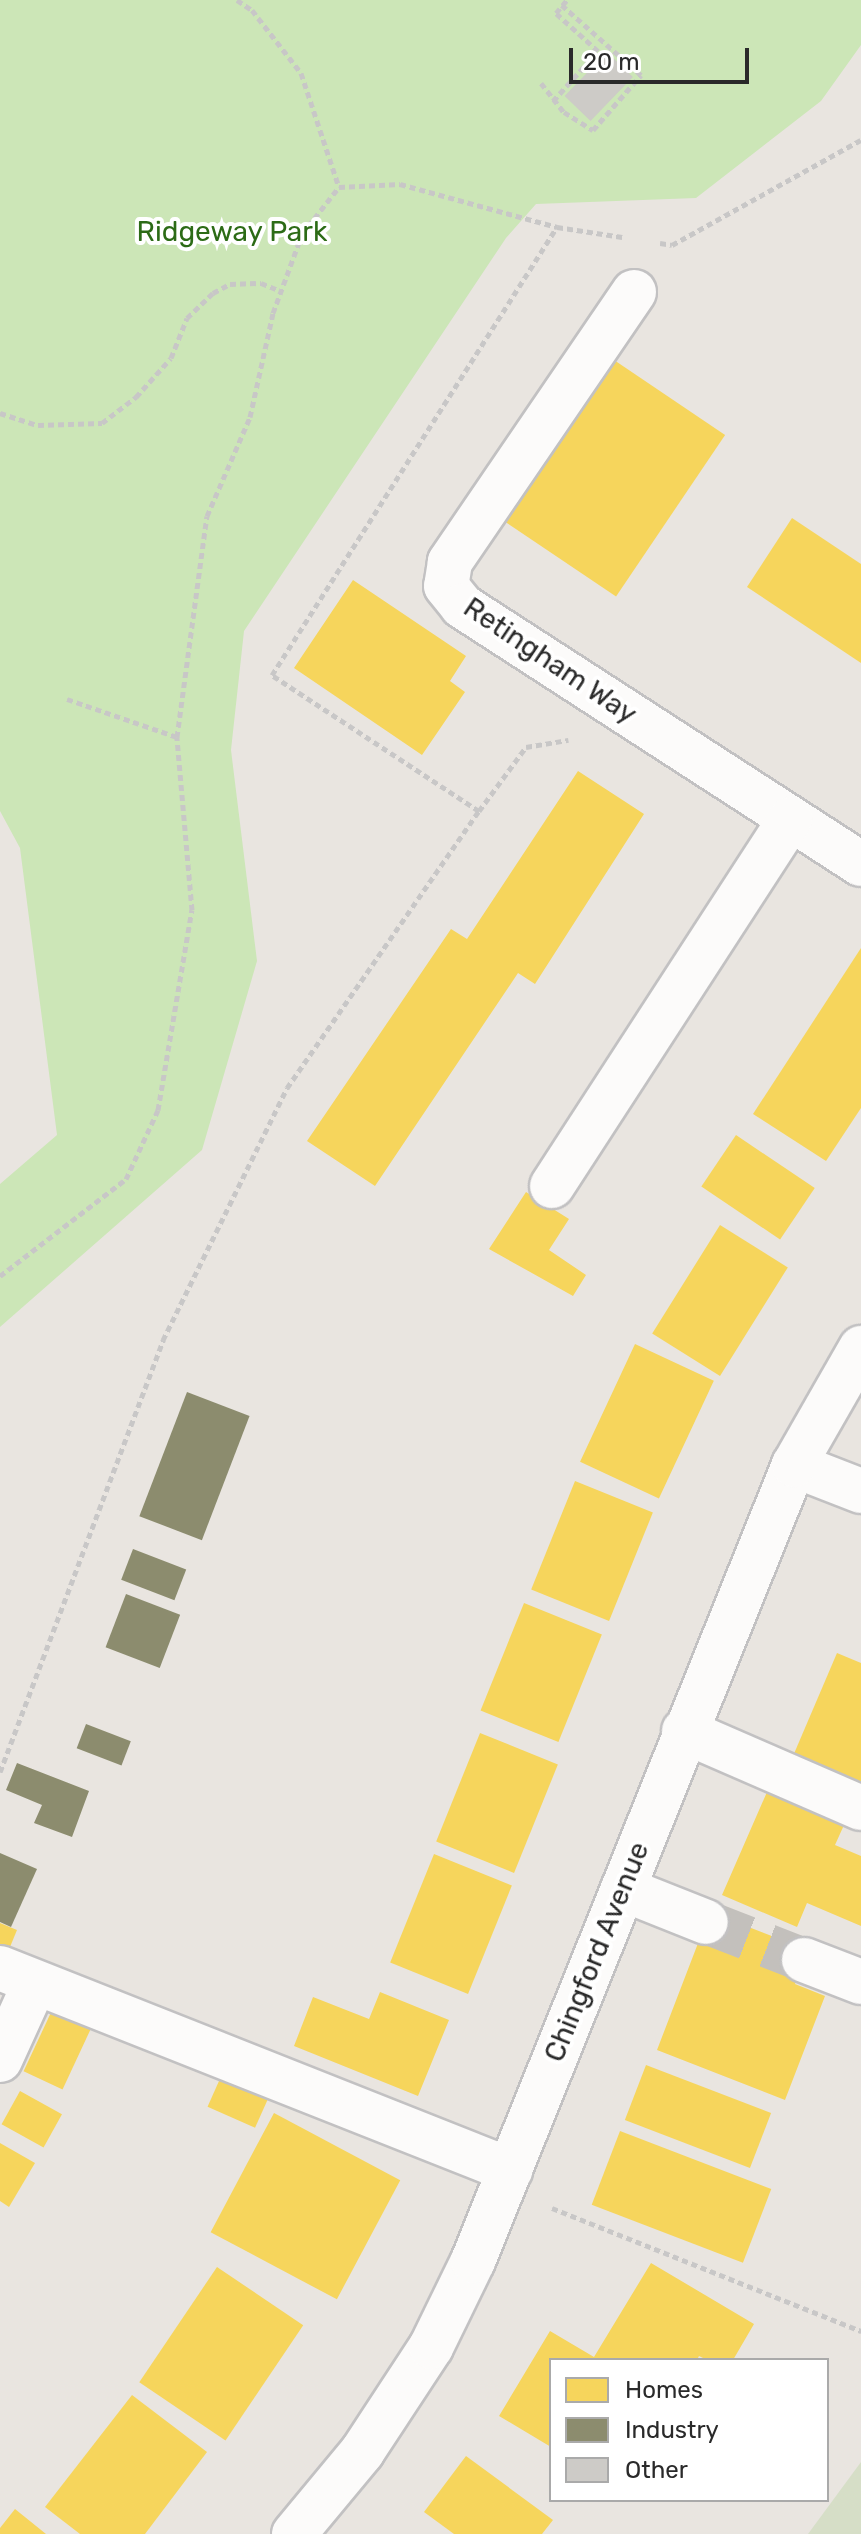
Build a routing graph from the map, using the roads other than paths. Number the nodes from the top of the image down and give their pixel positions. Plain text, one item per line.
1 (634, 292) dead end
2 (790, 819) junction
3 (861, 864) edge
4 (552, 1186) dead end
5 (861, 1348) edge
6 (794, 1465) junction
7 (861, 1491) edge
8 (684, 1731) junction
9 (861, 1808) edge
10 (623, 1889) junction
11 (706, 1922) tunnel mouth
12 (804, 1960) tunnel mouth
13 (18, 1975) edge
14 (861, 1982) edge
15 (0, 2060) edge
16 (506, 2179) junction
17 (294, 2534) edge

1 - 2 street, Retingham Way
2 - 3 street, Retingham Way
2 - 4 street
5 - 6 street, Chingford Avenue
6 - 7 street
6 - 8 street, Chingford Avenue
8 - 9 street
8 - 10 street, Chingford Avenue
10 - 11 street
10 - 16 street, Chingford Avenue
12 - 14 street
13 - 15 street
13 - 16 street
16 - 17 street, Chingford Avenue

